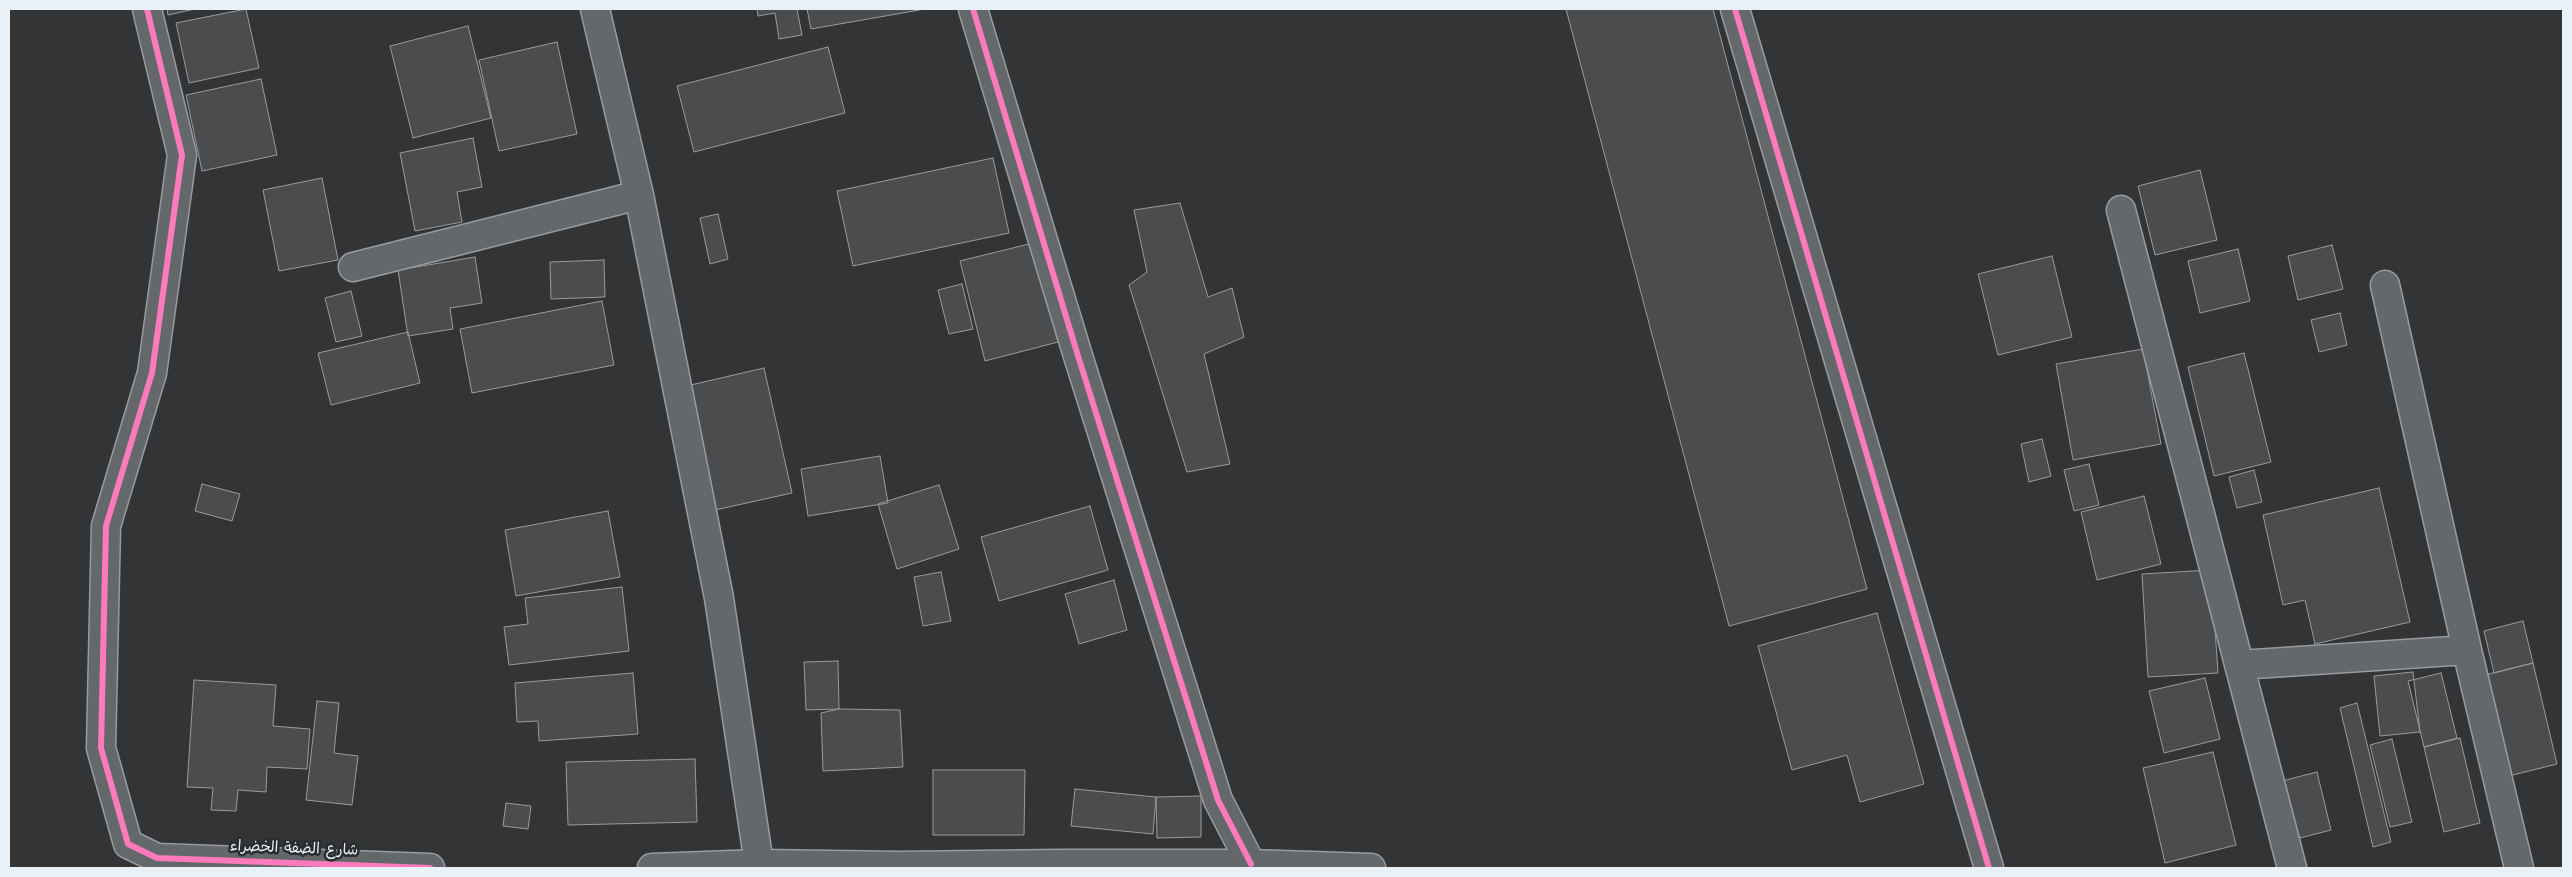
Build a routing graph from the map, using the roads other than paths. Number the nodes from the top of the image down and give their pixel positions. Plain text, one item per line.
1 (147, 9) edge
2 (595, 9) edge
3 (974, 9) edge
4 (1735, 9) edge
5 (639, 195) junction
6 (2121, 210) dead end
7 (353, 267) dead end
8 (2384, 285) dead end
9 (2467, 650) junction
10 (2239, 665) junction
11 (208, 864) edge
12 (759, 864) junction
13 (1251, 864) junction
14 (900, 867) edge
15 (430, 868) edge
16 (652, 868) edge
17 (1371, 868) edge
18 (1989, 868) edge
19 (2292, 868) edge
20 (2519, 868) edge

1 - 11 street, شارع الضفة الخضراء
2 - 5 street
3 - 13 street
4 - 18 street
5 - 7 street
5 - 12 street
6 - 10 street
8 - 9 street
9 - 10 street
9 - 20 street
10 - 19 street
11 - 15 street, شارع الضفة الخضراء
12 - 14 street
12 - 16 street
13 - 14 street
13 - 17 street

